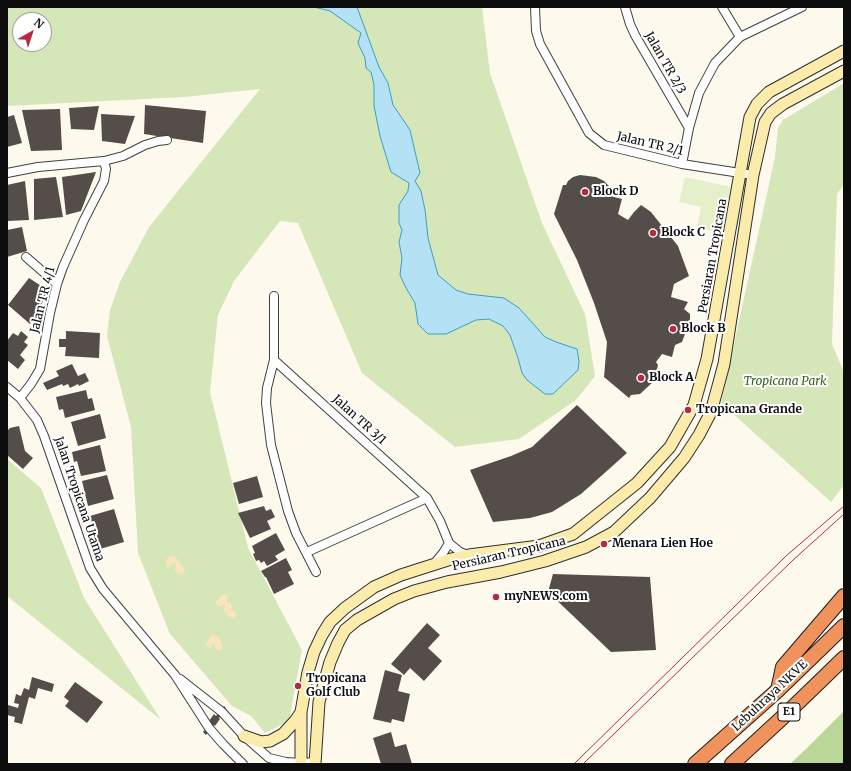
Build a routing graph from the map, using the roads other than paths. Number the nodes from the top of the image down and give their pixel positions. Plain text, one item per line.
1 (535, 7) edge
2 (625, 7) edge
3 (722, 7) edge
4 (802, 7) edge
5 (740, 37) junction
6 (844, 51) edge
7 (844, 71) edge
8 (688, 128) junction
9 (167, 140) dead end
10 (104, 161) junction
11 (682, 164) junction
12 (7, 173) edge
13 (741, 174) junction
14 (753, 175) junction
15 (26, 257) dead end
16 (57, 284) junction
17 (274, 296) dead end
18 (274, 360) junction
19 (7, 387) edge
20 (20, 398) junction
21 (427, 498) junction
22 (449, 543) junction
23 (306, 552) junction
24 (469, 555) junction
25 (433, 565) junction
26 (316, 572) dead end
27 (844, 596) edge
28 (844, 626) edge
29 (844, 658) edge
30 (175, 675) junction
31 (778, 690) junction
32 (301, 712) junction
33 (244, 736) junction
34 (241, 762) edge
35 (315, 763) edge
36 (248, 764) edge
37 (301, 764) edge
38 (695, 764) edge
39 (732, 764) edge

1 - 11 street, Jalan TR 2/1
2 - 8 street, Jalan TR 2/3
3 - 5 street
4 - 5 street
5 - 8 street
6 - 13 main road, Persiaran Tropicana
7 - 14 main road, Persiaran Tropicana
8 - 11 street
9 - 10 street
10 - 12 street
10 - 16 street, Jalan TR 4/1
11 - 13 street, Jalan TR 2/1
13 - 14 street, Jalan TR 2/1
13 - 24 main road, Persiaran Tropicana
14 - 35 main road, Persiaran Tropicana
15 - 16 street
16 - 20 street, Jalan TR 4/1
17 - 18 street
18 - 21 street, Jalan TR 3/1
18 - 23 street
19 - 20 street, Jalan Tropicana Utama
20 - 30 street, Jalan Tropicana Utama
21 - 22 street, Jalan TR 3/1
21 - 23 street
22 - 24 street
22 - 25 street
23 - 26 street
24 - 25 main road, Persiaran Tropicana
25 - 32 main road, Persiaran Tropicana
27 - 31 highway
28 - 31 highway, Lebuhraya NKVE / E1
29 - 39 highway, Lebuhraya NKVE / E1
30 - 33 street, Jalan Tropicana Utama
30 - 34 street, Jalan Tropicana Utama
31 - 38 highway, Lebuhraya NKVE / E1
32 - 33 main road
32 - 37 main road, Persiaran Tropicana
33 - 37 street, Jalan Tropicana Utama
34 - 36 street, Jalan Tropicana Utama
35 - 37 street, Jalan Tropicana Utama

